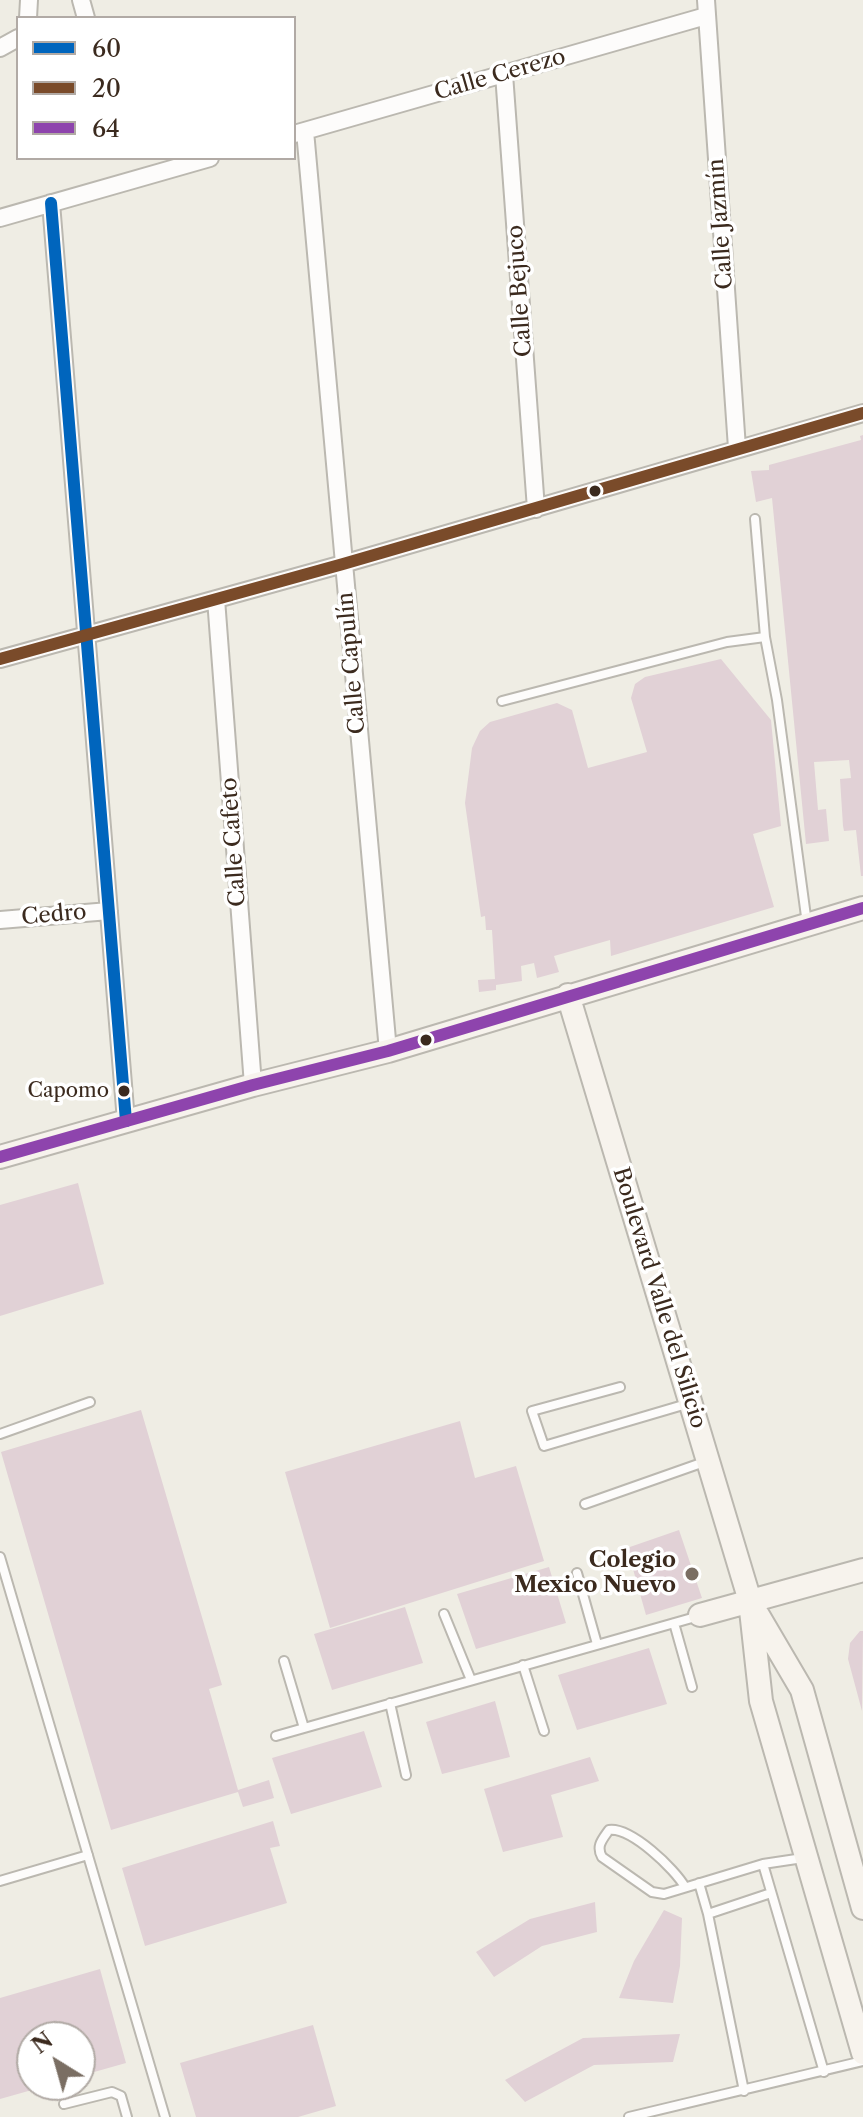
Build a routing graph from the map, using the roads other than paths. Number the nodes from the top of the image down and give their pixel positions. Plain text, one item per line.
1 (706, 8) edge
2 (504, 74) junction
3 (300, 132) edge
4 (203, 160) edge
5 (51, 203) junction
6 (0, 218) edge
7 (863, 413) edge
8 (737, 448) junction
9 (536, 509) junction
10 (755, 519) dead end
11 (343, 564) junction
12 (216, 599) junction
13 (87, 635) junction
14 (765, 637) junction
15 (0, 659) edge
16 (502, 701) dead end
17 (863, 908) edge
18 (109, 911) junction
19 (0, 920) edge
20 (807, 924) junction
21 (568, 995) junction
22 (388, 1051) junction
23 (253, 1085) junction
24 (126, 1121) junction
25 (0, 1157) edge
26 (620, 1387) dead end
27 (90, 1402) dead end
28 (691, 1403) junction
29 (0, 1434) edge
30 (708, 1461) junction
31 (585, 1504) dead end
32 (0, 1557) edge
33 (863, 1570) edge
34 (577, 1573) dead end
35 (750, 1601) junction
36 (444, 1614) dead end
37 (700, 1615) joint
38 (674, 1623) junction
39 (597, 1644) junction
40 (284, 1661) dead end
41 (523, 1665) junction
42 (471, 1680) junction
43 (692, 1687) dead end
44 (390, 1703) junction
45 (304, 1728) junction
46 (544, 1731) dead end
47 (276, 1736) dead end
48 (406, 1775) dead end
49 (88, 1855) junction
50 (808, 1857) junction
51 (763, 1864) junction
52 (0, 1881) edge
53 (699, 1883) junction
54 (685, 1887) junction
55 (771, 1893) junction
56 (863, 1908) edge
57 (708, 1914) junction
58 (863, 2053) edge
59 (863, 2061) edge
60 (824, 2072) junction
61 (744, 2091) junction
62 (64, 2104) dead end
63 (127, 2117) edge
64 (165, 2117) edge
65 (629, 2117) edge

1 - 2 street, Calle Cerezo
1 - 8 street, Calle Jazmín
2 - 3 street, Calle Cerezo
2 - 9 street, Calle Bejuco
3 - 11 street, Calle Capulín
4 - 5 street
5 - 6 street
5 - 13 street
7 - 8 street
8 - 9 street
9 - 11 street
10 - 14 lane
11 - 12 street
11 - 22 street, Calle Capulín
12 - 13 street
12 - 23 street, Calle Cafeto
13 - 15 street
13 - 18 street
14 - 16 lane
14 - 20 lane
17 - 20 main road
18 - 19 street, Cedro
18 - 24 street
20 - 21 main road
21 - 22 main road
21 - 28 main road, Boulevard Valle del Silicio
22 - 23 main road
23 - 24 main road
24 - 25 main road
26 - 28 lane
27 - 29 lane
28 - 30 main road, Boulevard Valle del Silicio
30 - 31 lane
30 - 35 main road, Boulevard Valle del Silicio
32 - 49 lane
33 - 35 main road
34 - 39 lane
35 - 37 main road
35 - 50 main road, Boulevard Valle del Silicio
35 - 56 main road, Boulevard Valle del Silicio
36 - 42 lane
37 - 38 lane
38 - 39 lane
38 - 43 lane
39 - 41 lane
40 - 45 lane
41 - 42 lane
41 - 46 lane
42 - 44 lane
44 - 45 lane
44 - 48 lane
45 - 47 lane
49 - 52 lane
49 - 64 lane
50 - 51 lane
50 - 58 main road, Boulevard Valle del Silicio
51 - 53 lane
51 - 55 lane
53 - 54 lane
53 - 57 lane
54 - 54 lane
55 - 57 lane
55 - 60 lane
57 - 61 lane
59 - 60 lane
60 - 61 lane
61 - 65 lane
62 - 63 lane

